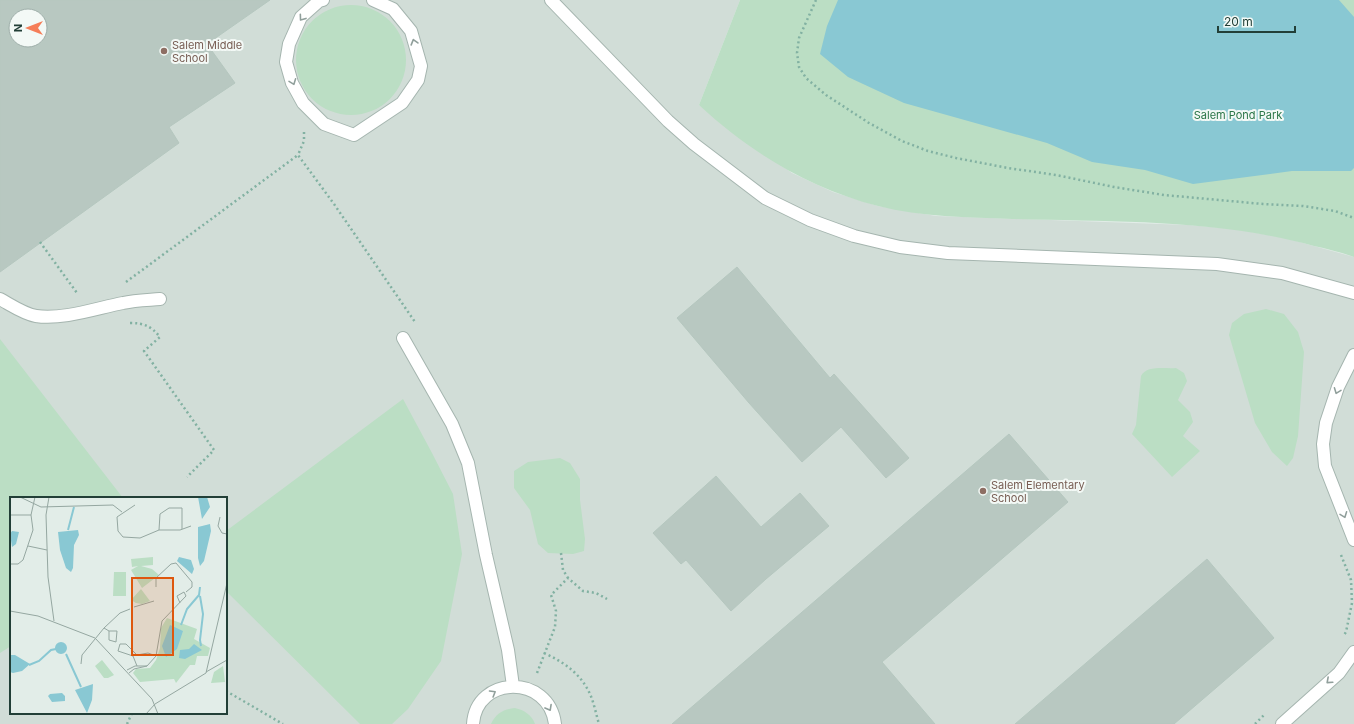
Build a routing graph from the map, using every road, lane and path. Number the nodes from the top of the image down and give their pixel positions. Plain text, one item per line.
1 (323, 0) edge
2 (373, 0) edge
3 (551, 0) edge
4 (816, 0) edge
5 (304, 126) dead end
6 (298, 155) junction
7 (1354, 218) edge
8 (40, 242) dead end
9 (121, 286) dead end
10 (1354, 293) edge
11 (0, 299) edge
12 (160, 299) dead end
13 (89, 311) junction
14 (124, 324) dead end
15 (418, 327) dead end
16 (403, 338) dead end
17 (1354, 356) edge
18 (187, 477) dead end
19 (1354, 540) edge
20 (1340, 552) dead end
21 (561, 553) dead end
22 (568, 578) junction
23 (607, 598) dead end
24 (1343, 637) dead end
25 (1354, 652) edge
26 (544, 654) junction
27 (513, 686) junction
28 (530, 690) junction
29 (227, 692) edge
30 (1266, 713) dead end
31 (132, 714) edge
32 (127, 724) edge
33 (283, 724) edge
34 (473, 724) edge
35 (555, 724) edge
36 (599, 724) edge
37 (1255, 724) edge
38 (1282, 724) edge

1 -> 2 lane
3 - 10 lane
4 - 7 path
5 - 6 path
6 - 9 path
6 - 15 path
8 - 13 path
11 - 13 lane
12 - 13 lane
14 - 18 path
16 - 27 lane
17 -> 19 lane
20 - 24 path
21 - 22 path
22 - 23 path
22 - 26 path
25 -> 38 lane
26 - 28 path
26 - 36 path
27 - 28 lane
34 -> 27 lane
28 -> 35 lane
29 - 33 path
30 - 37 path
31 - 32 path

